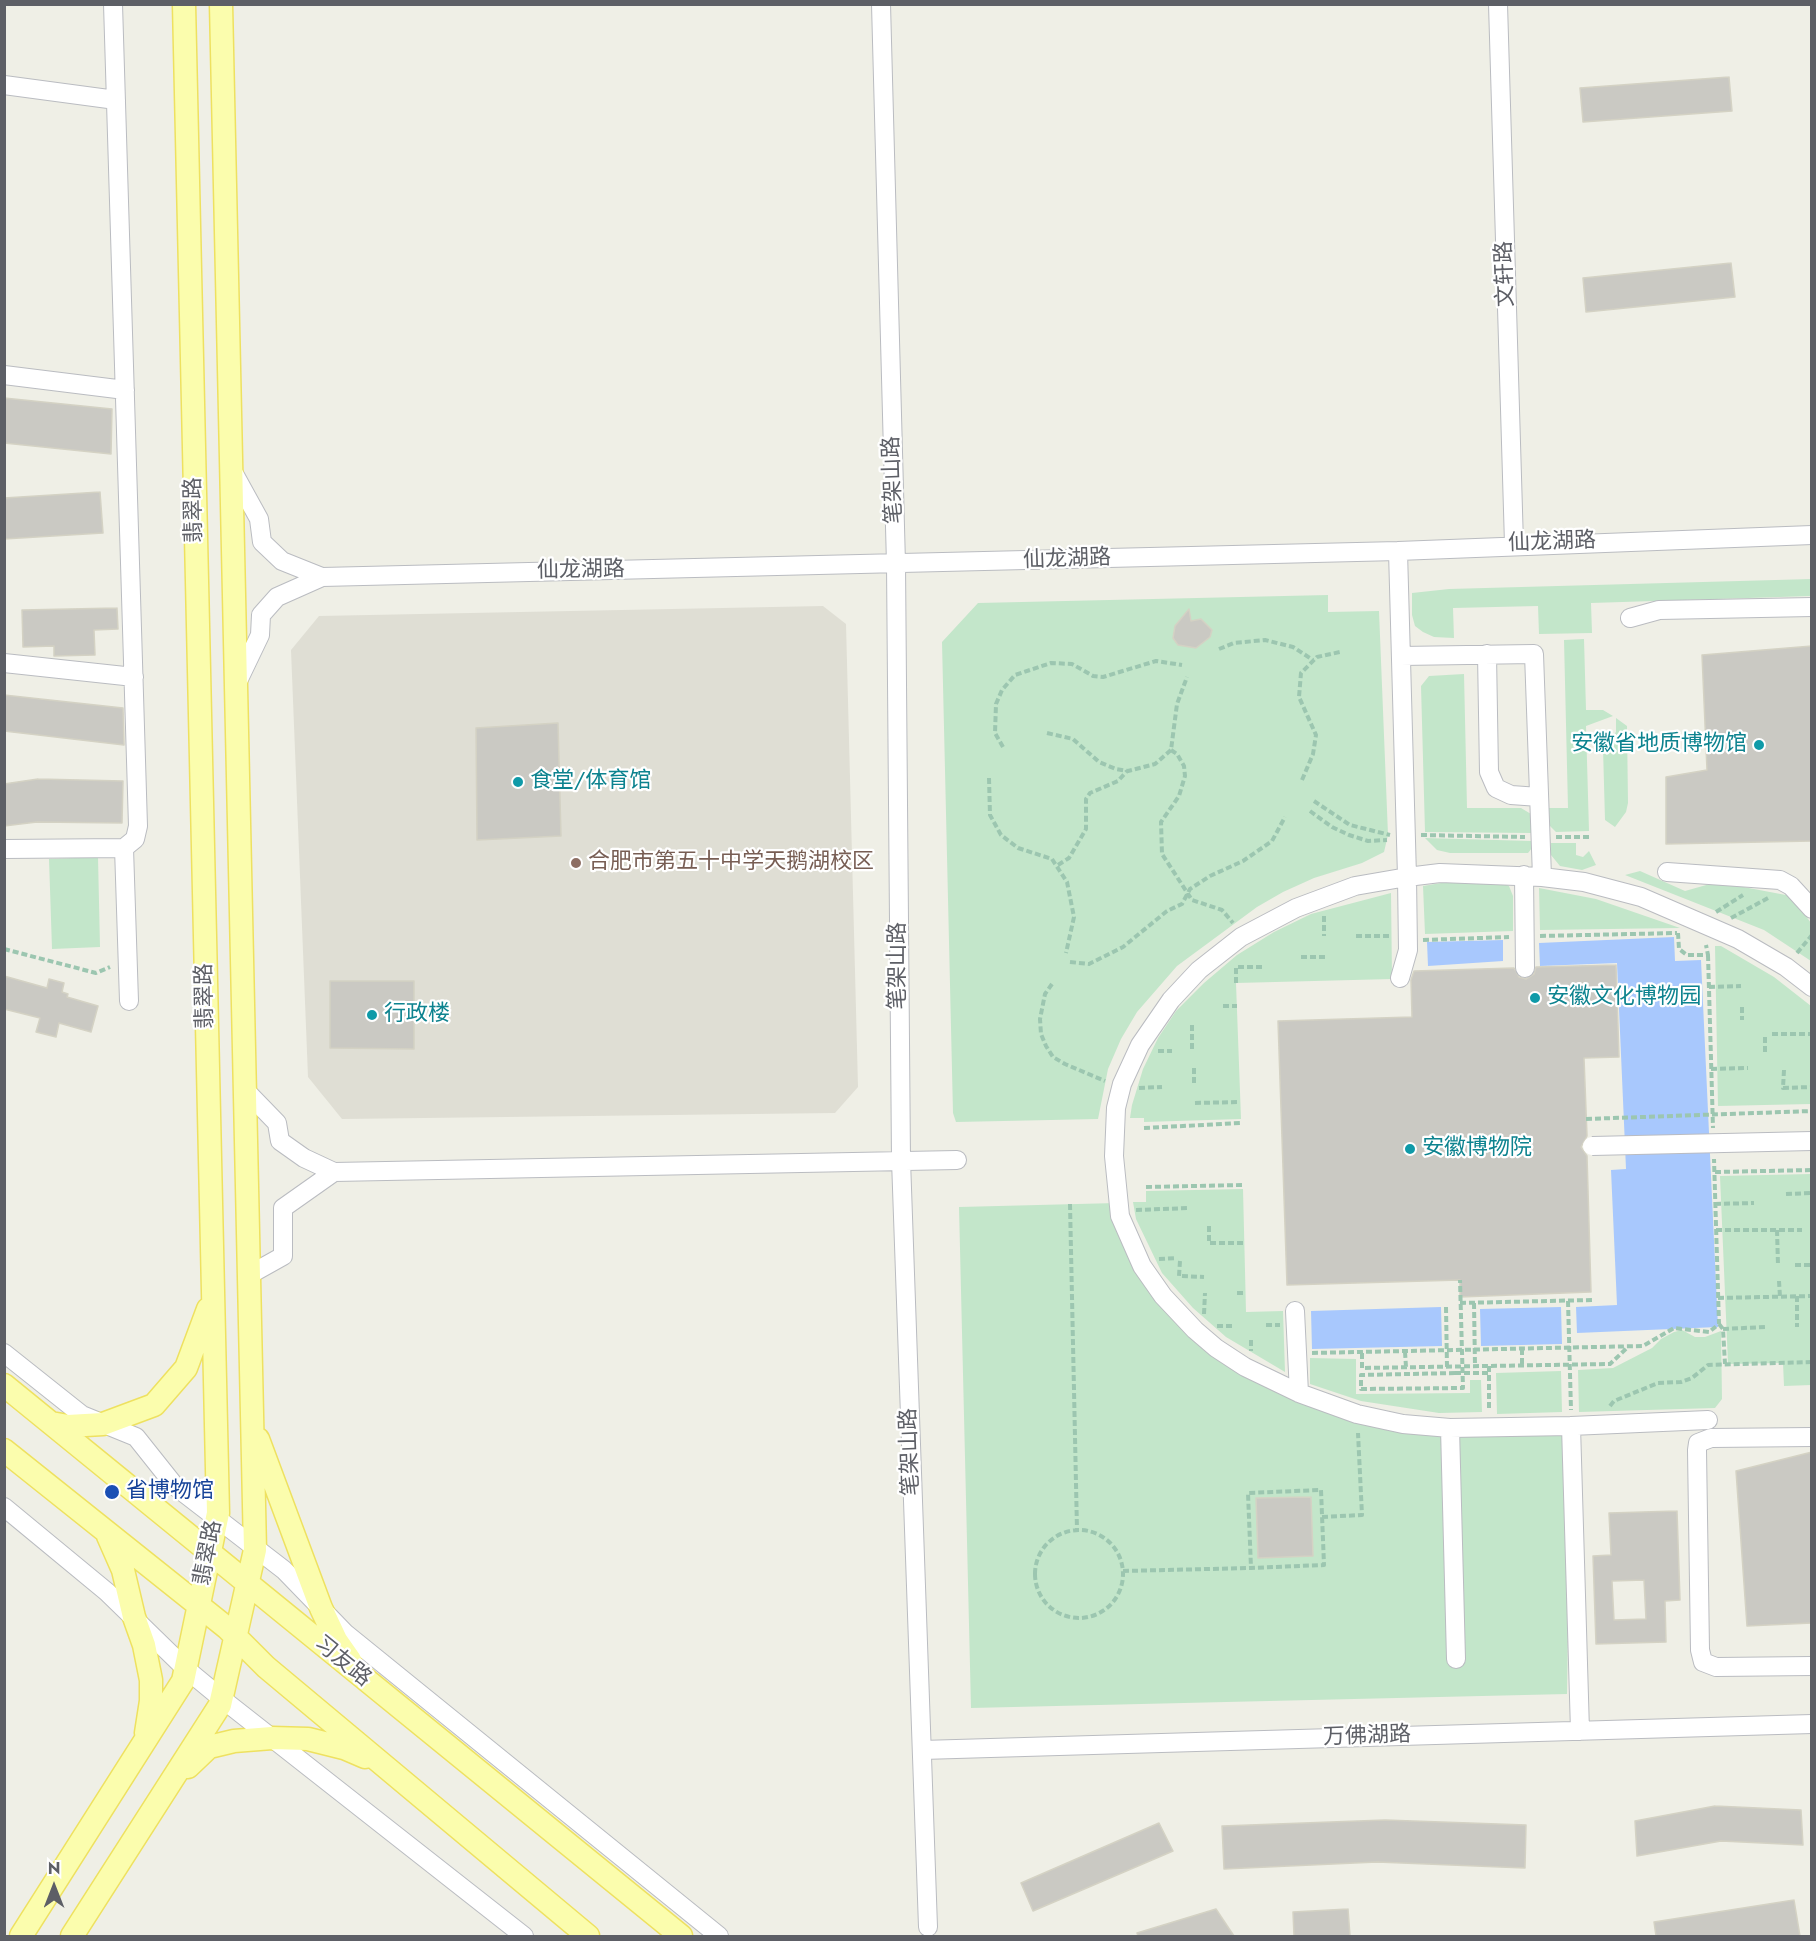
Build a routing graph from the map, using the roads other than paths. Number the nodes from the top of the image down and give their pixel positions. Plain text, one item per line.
1 (113, 4) edge
2 (184, 4) edge
3 (221, 4) edge
4 (880, 4) edge
5 (1498, 4) edge
6 (4, 86) edge
7 (116, 99) junction
8 (4, 375) edge
9 (125, 390) junction
10 (232, 470) junction
11 (1812, 536) edge
12 (1514, 544) junction
13 (1398, 551) junction
14 (896, 564) junction
15 (322, 577) junction
16 (1812, 607) edge
17 (1630, 618) dead end
18 (1487, 654) junction
19 (1401, 656) junction
20 (4, 663) edge
21 (134, 677) junction
22 (237, 683) junction
23 (1539, 797) junction
24 (124, 848) junction
25 (4, 849) edge
26 (1667, 872) dead end
27 (1533, 876) junction
28 (1407, 877) junction
29 (1812, 909) edge
30 (1525, 968) dead end
31 (1401, 978) dead end
32 (1812, 987) edge
33 (129, 1001) dead end
34 (245, 1090) junction
35 (1812, 1141) edge
36 (1592, 1146) dead end
37 (901, 1160) junction
38 (957, 1160) dead end
39 (334, 1172) junction
40 (249, 1275) junction
41 (213, 1296) junction
42 (1295, 1311) dead end
43 (4, 1353) edge
44 (4, 1385) edge
45 (1299, 1392) junction
46 (1708, 1420) dead end
47 (252, 1421) junction
48 (51, 1423) junction
49 (103, 1424) junction
50 (1571, 1426) junction
51 (1450, 1428) junction
52 (1812, 1437) edge
53 (4, 1450) edge
54 (4, 1507) edge
55 (217, 1518) junction
56 (106, 1532) junction
57 (255, 1546) junction
58 (210, 1554) junction
59 (247, 1585) junction
60 (199, 1606) junction
61 (321, 1608) junction
62 (134, 1617) junction
63 (235, 1637) junction
64 (1456, 1659) dead end
65 (1812, 1666) edge
66 (186, 1669) junction
67 (365, 1681) junction
68 (221, 1698) junction
69 (1812, 1724) edge
70 (1581, 1731) junction
71 (272, 1738) junction
72 (144, 1742) junction
73 (922, 1750) junction
74 (381, 1763) junction
75 (169, 1784) junction
76 (927, 1933) edge
77 (21, 1936) edge
78 (72, 1936) edge
79 (524, 1936) edge
80 (588, 1936) edge
81 (681, 1936) edge
82 (719, 1936) edge

1 - 7 street
2 - 41 main road, 翡翠路
3 - 10 main road, 翡翠路
4 - 14 street, 笔架山路
5 - 12 street, 文轩路
6 - 7 street
7 - 9 street
8 - 9 street
9 - 21 street
10 - 15 street
10 - 22 main road, 翡翠路
11 - 12 street, 仙龙湖路
12 - 13 street, 仙龙湖路
13 - 14 street, 仙龙湖路
13 - 19 street
14 - 15 street, 仙龙湖路
14 - 37 street, 笔架山路
15 - 22 street
16 - 17 street
18 - 19 street
18 - 23 street
18 - 23 street
19 - 28 street
20 - 21 street
21 - 24 street
22 - 34 main road, 翡翠路
23 - 27 street
24 - 25 street
24 - 33 street
26 - 29 street
27 - 28 street
27 - 30 street
27 - 32 street
28 - 31 street
28 - 45 street
34 - 39 street
34 - 40 main road, 翡翠路
35 - 36 street, bridge
37 - 38 street
37 - 39 street
37 - 73 street, 笔架山路
39 - 40 street
40 - 47 main road, 翡翠路
41 - 49 main road
41 - 55 main road, 翡翠路
42 - 45 street
43 - 49 street
44 - 48 main road, 习友路
45 - 51 street
46 - 50 street
47 - 57 main road, 翡翠路
47 - 61 main road
48 - 49 main road
48 - 58 main road, 习友路
49 - 55 street
50 - 51 street
50 - 70 street
51 - 64 street
52 - 65 street
53 - 56 main road
54 - 62 street
55 - 57 street
55 - 58 main road, 翡翠路
56 - 60 main road
56 - 62 main road
57 - 59 main road, 翡翠路
57 - 61 street
58 - 59 main road, 习友路
58 - 60 main road, 翡翠路
59 - 63 main road, 翡翠路
59 - 67 main road, 习友路
60 - 63 main road
60 - 66 main road, 翡翠路
61 - 67 main road
61 - 82 street
62 - 66 street
62 - 72 main road
63 - 68 main road, 翡翠路
63 - 74 main road
66 - 68 street
66 - 72 main road, 翡翠路
67 - 81 main road, 习友路
68 - 71 street
68 - 75 main road, 翡翠路
69 - 70 street, 万佛湖路
70 - 73 street, 万佛湖路
71 - 74 main road
71 - 75 main road
71 - 79 street
72 - 77 main road, 翡翠路
73 - 76 street, 笔架山路
74 - 80 main road
75 - 78 main road, 翡翠路

